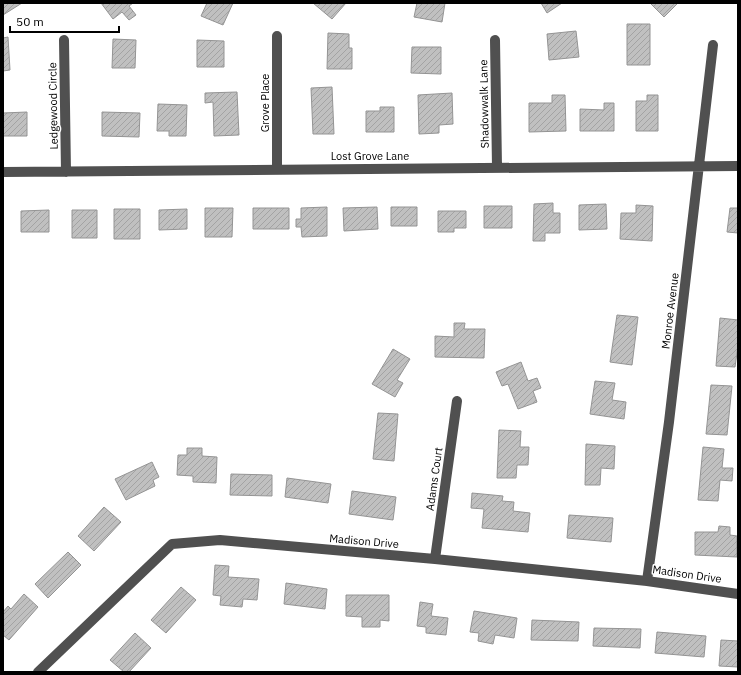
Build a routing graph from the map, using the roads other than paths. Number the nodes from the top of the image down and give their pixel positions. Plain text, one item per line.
1 (277, 36) dead end
2 (64, 40) dead end
3 (495, 40) dead end
4 (714, 45) dead end
5 (738, 166) edge
6 (497, 167) junction
7 (698, 167) junction
8 (277, 169) junction
9 (3, 172) edge
10 (66, 172) junction
11 (457, 401) dead end
12 (435, 559) junction
13 (647, 581) junction
14 (738, 594) edge
15 (38, 672) edge

1 - 8 street, Grove Place
2 - 10 street, Ledgewood Circle
3 - 6 street, Shadowwalk Lane
4 - 7 street, Monroe Avenue
5 - 7 street, Lost Grove Lane
6 - 7 street, Lost Grove Lane
6 - 8 street, Lost Grove Lane
7 - 13 street, Monroe Avenue
8 - 10 street, Lost Grove Lane
9 - 10 street, Lost Grove Lane
11 - 12 street, Adams Court
12 - 13 street, Madison Drive
12 - 15 street, Madison Drive
13 - 14 street, Madison Drive

